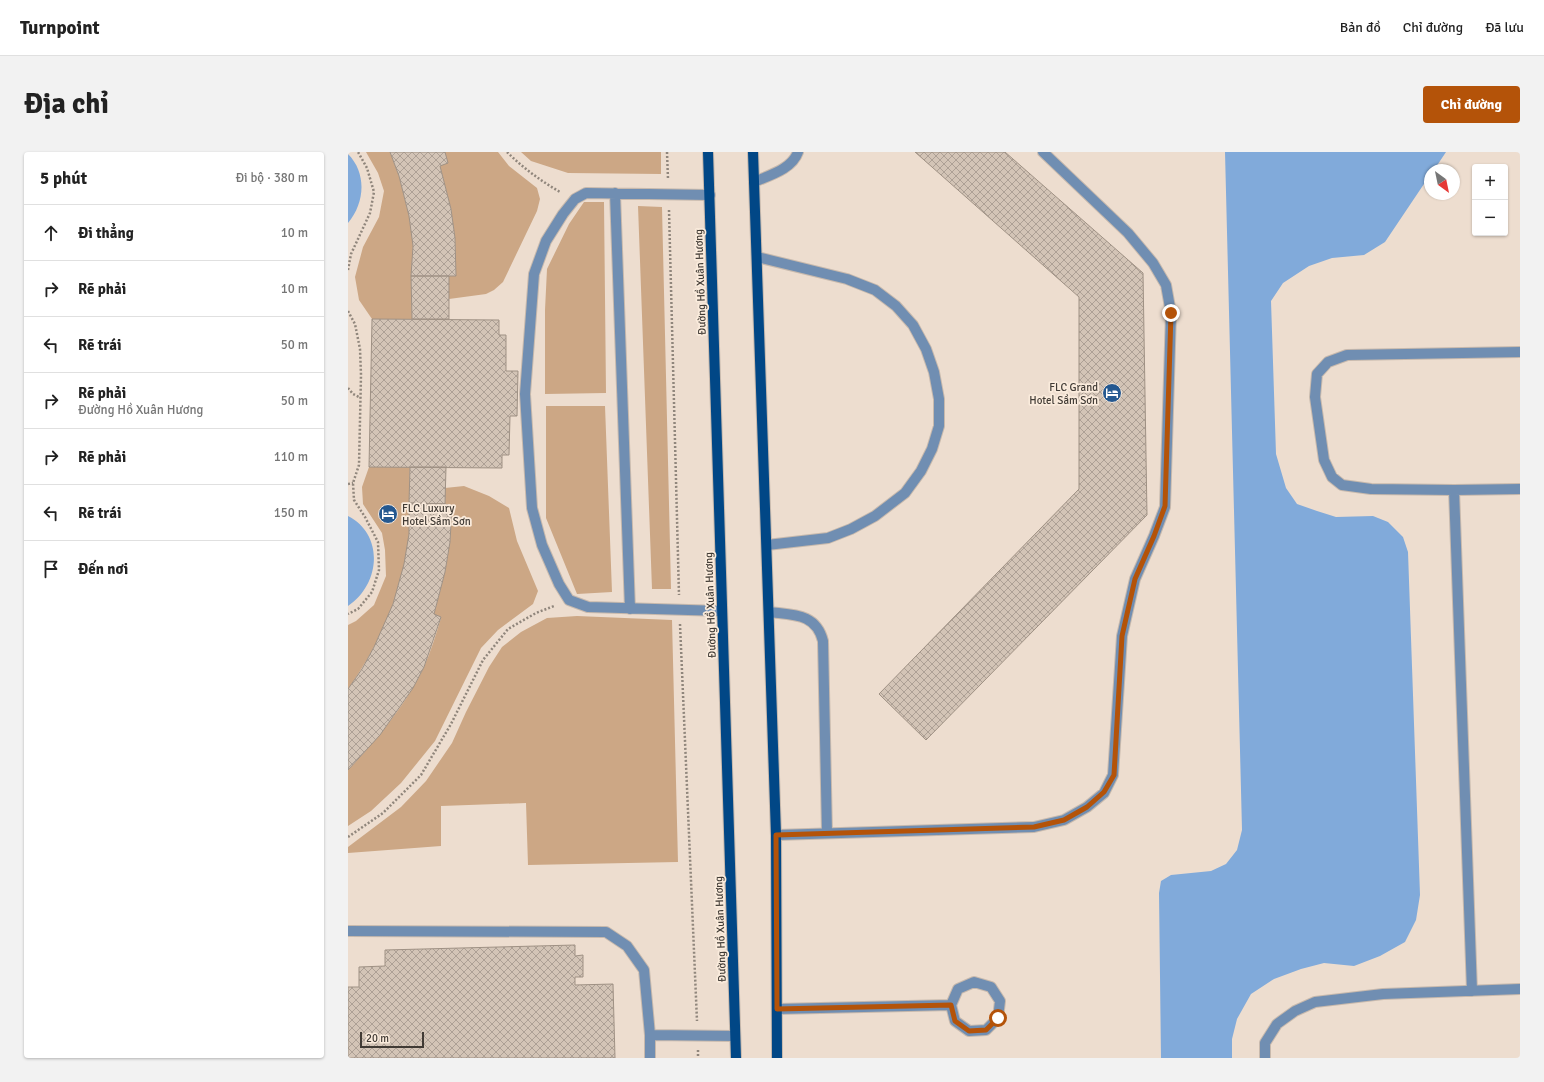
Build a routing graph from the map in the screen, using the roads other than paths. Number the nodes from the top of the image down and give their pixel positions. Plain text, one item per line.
1 (708, 152) edge
2 (753, 152) edge
3 (798, 152) edge
4 (1043, 152) edge
5 (754, 182) junction
6 (615, 193) junction
7 (710, 195) junction
8 (757, 257) junction
9 (1520, 352) edge
10 (1520, 489) edge
11 (1454, 490) junction
12 (767, 545) junction
13 (630, 609) junction
14 (722, 611) junction
15 (769, 612) junction
16 (827, 833) junction
17 (776, 835) junction
18 (348, 931) edge
19 (1520, 989) edge
20 (1472, 990) junction
21 (951, 1005) junction
22 (777, 1009) junction
23 (650, 1035) junction
24 (735, 1036) junction
25 (650, 1058) edge
26 (736, 1058) edge
27 (777, 1058) edge
28 (1266, 1058) edge

1 - 7 main road, Đường Hồ Xuân Hương
2 - 5 main road
3 - 5 street
4 - 16 street
5 - 8 main road
6 - 7 street
6 - 13 street
6 - 13 street
7 - 14 main road, Đường Hồ Xuân Hương
8 - 12 main road
8 - 12 street
9 - 11 street
10 - 11 street
11 - 20 street
12 - 15 main road
13 - 14 street
14 - 24 main road, Đường Hồ Xuân Hương
15 - 16 street
15 - 17 main road
16 - 17 street
17 - 22 main road
18 - 23 street
19 - 20 street
20 - 28 street
21 - 21 street
21 - 22 street
22 - 27 main road
23 - 24 street
23 - 25 street
24 - 26 main road, Đường Hồ Xuân Hương

